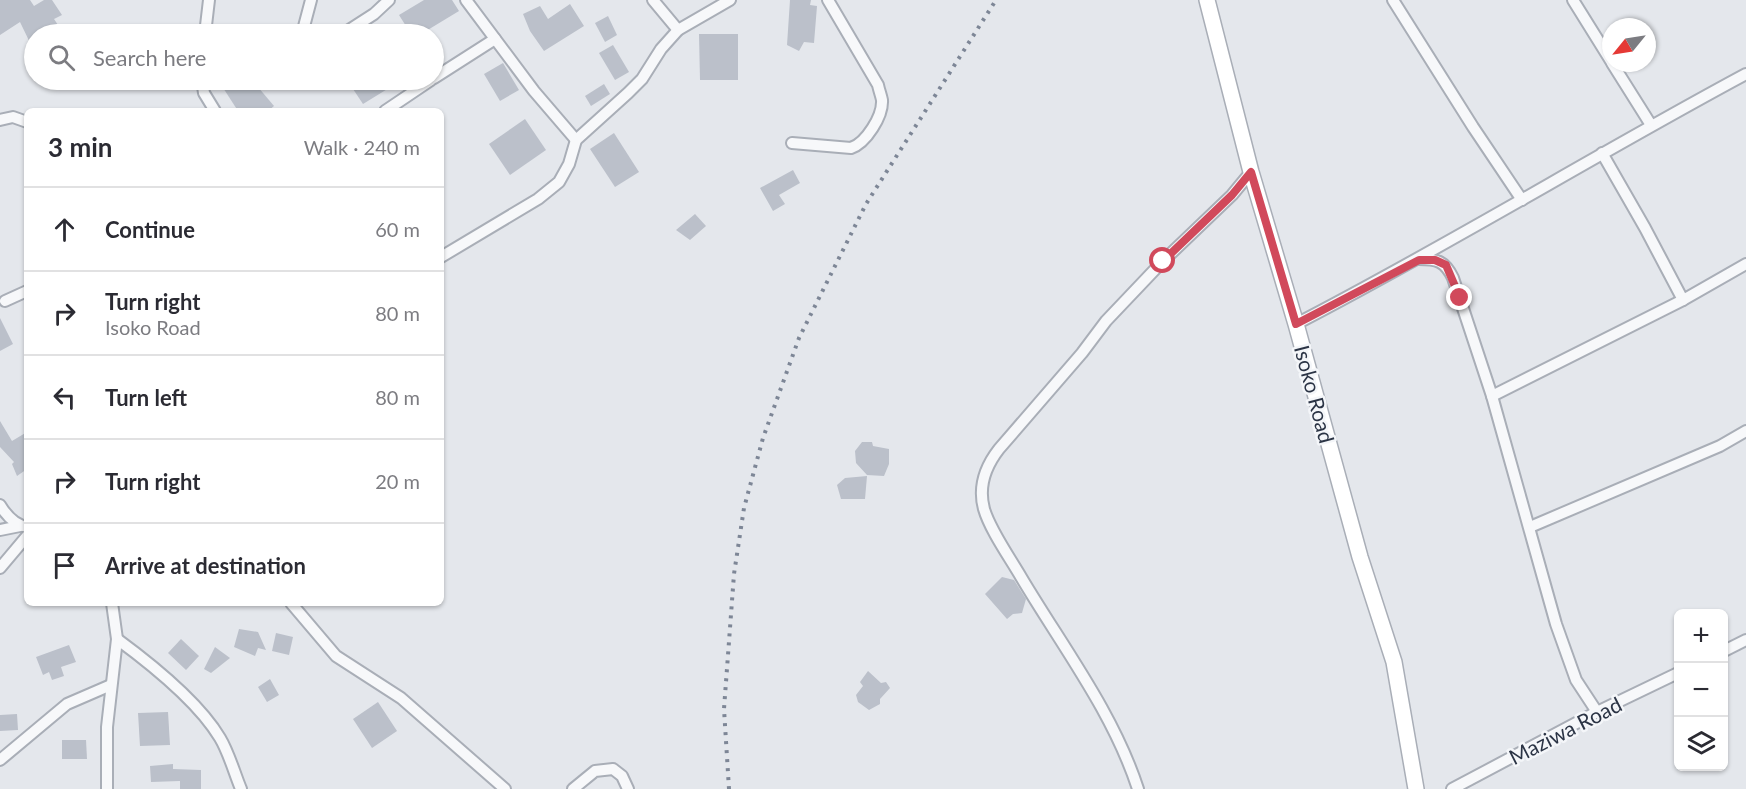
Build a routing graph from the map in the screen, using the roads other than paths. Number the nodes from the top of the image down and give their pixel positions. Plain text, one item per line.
1 (209, 0) edge
2 (310, 0) edge
3 (389, 0) edge
4 (466, 0) edge
5 (653, 0) edge
6 (730, 0) edge
7 (828, 0) edge
8 (1208, 0) edge
9 (1393, 0) edge
10 (1574, 0) edge
11 (206, 24) edge
12 (304, 24) edge
13 (359, 24) edge
14 (678, 30) junction
15 (495, 39) junction
16 (1602, 46) edge
17 (444, 71) edge
18 (1618, 72) edge
19 (1746, 74) edge
20 (204, 90) edge
21 (416, 90) edge
22 (213, 108) edge
23 (389, 108) edge
24 (0, 120) edge
25 (24, 121) edge
26 (1651, 125) junction
27 (576, 140) junction
28 (792, 142) dead end
29 (1602, 153) junction
30 (1251, 172) junction
31 (1522, 200) junction
32 (444, 255) edge
33 (1419, 260) junction
34 (1746, 264) edge
35 (24, 292) edge
36 (1683, 300) junction
37 (4, 301) dead end
38 (1296, 324) junction
39 (1492, 396) junction
40 (1746, 431) edge
41 (0, 505) edge
42 (24, 527) edge
43 (1530, 527) junction
44 (0, 530) edge
45 (24, 540) edge
46 (0, 568) edge
47 (112, 606) edge
48 (294, 606) edge
49 (117, 639) junction
50 (1746, 640) edge
51 (1728, 649) edge
52 (1674, 675) edge
53 (111, 685) junction
54 (1597, 712) junction
55 (0, 760) edge
56 (1413, 787) edge
57 (106, 789) edge
58 (241, 789) edge
59 (505, 789) edge
60 (573, 789) edge
61 (628, 789) edge
62 (1138, 789) edge
63 (1452, 789) edge

1 - 11 street
2 - 12 street
3 - 13 street
4 - 15 street
5 - 14 street
6 - 14 street
7 - 28 street
8 - 30 street, Isoko Road
9 - 31 street
10 - 16 street
14 - 27 street
15 - 17 street
15 - 27 street
18 - 26 street
19 - 26 street
20 - 22 street
21 - 23 street
24 - 25 street
26 - 29 street
27 - 32 street
29 - 31 street
29 - 36 street
30 - 38 street, Isoko Road
30 - 62 street
31 - 33 street
33 - 38 street
33 - 39 street
34 - 36 street
35 - 37 street
36 - 39 street
38 - 56 street, Isoko Road
39 - 43 street
40 - 43 street
41 - 42 street
42 - 44 street
43 - 54 street
45 - 46 street
47 - 49 street
48 - 59 street
49 - 53 street
49 - 58 street
50 - 51 street
52 - 54 street, Maziwa Road
53 - 55 street
53 - 57 street
54 - 63 street, Maziwa Road
60 - 61 street

